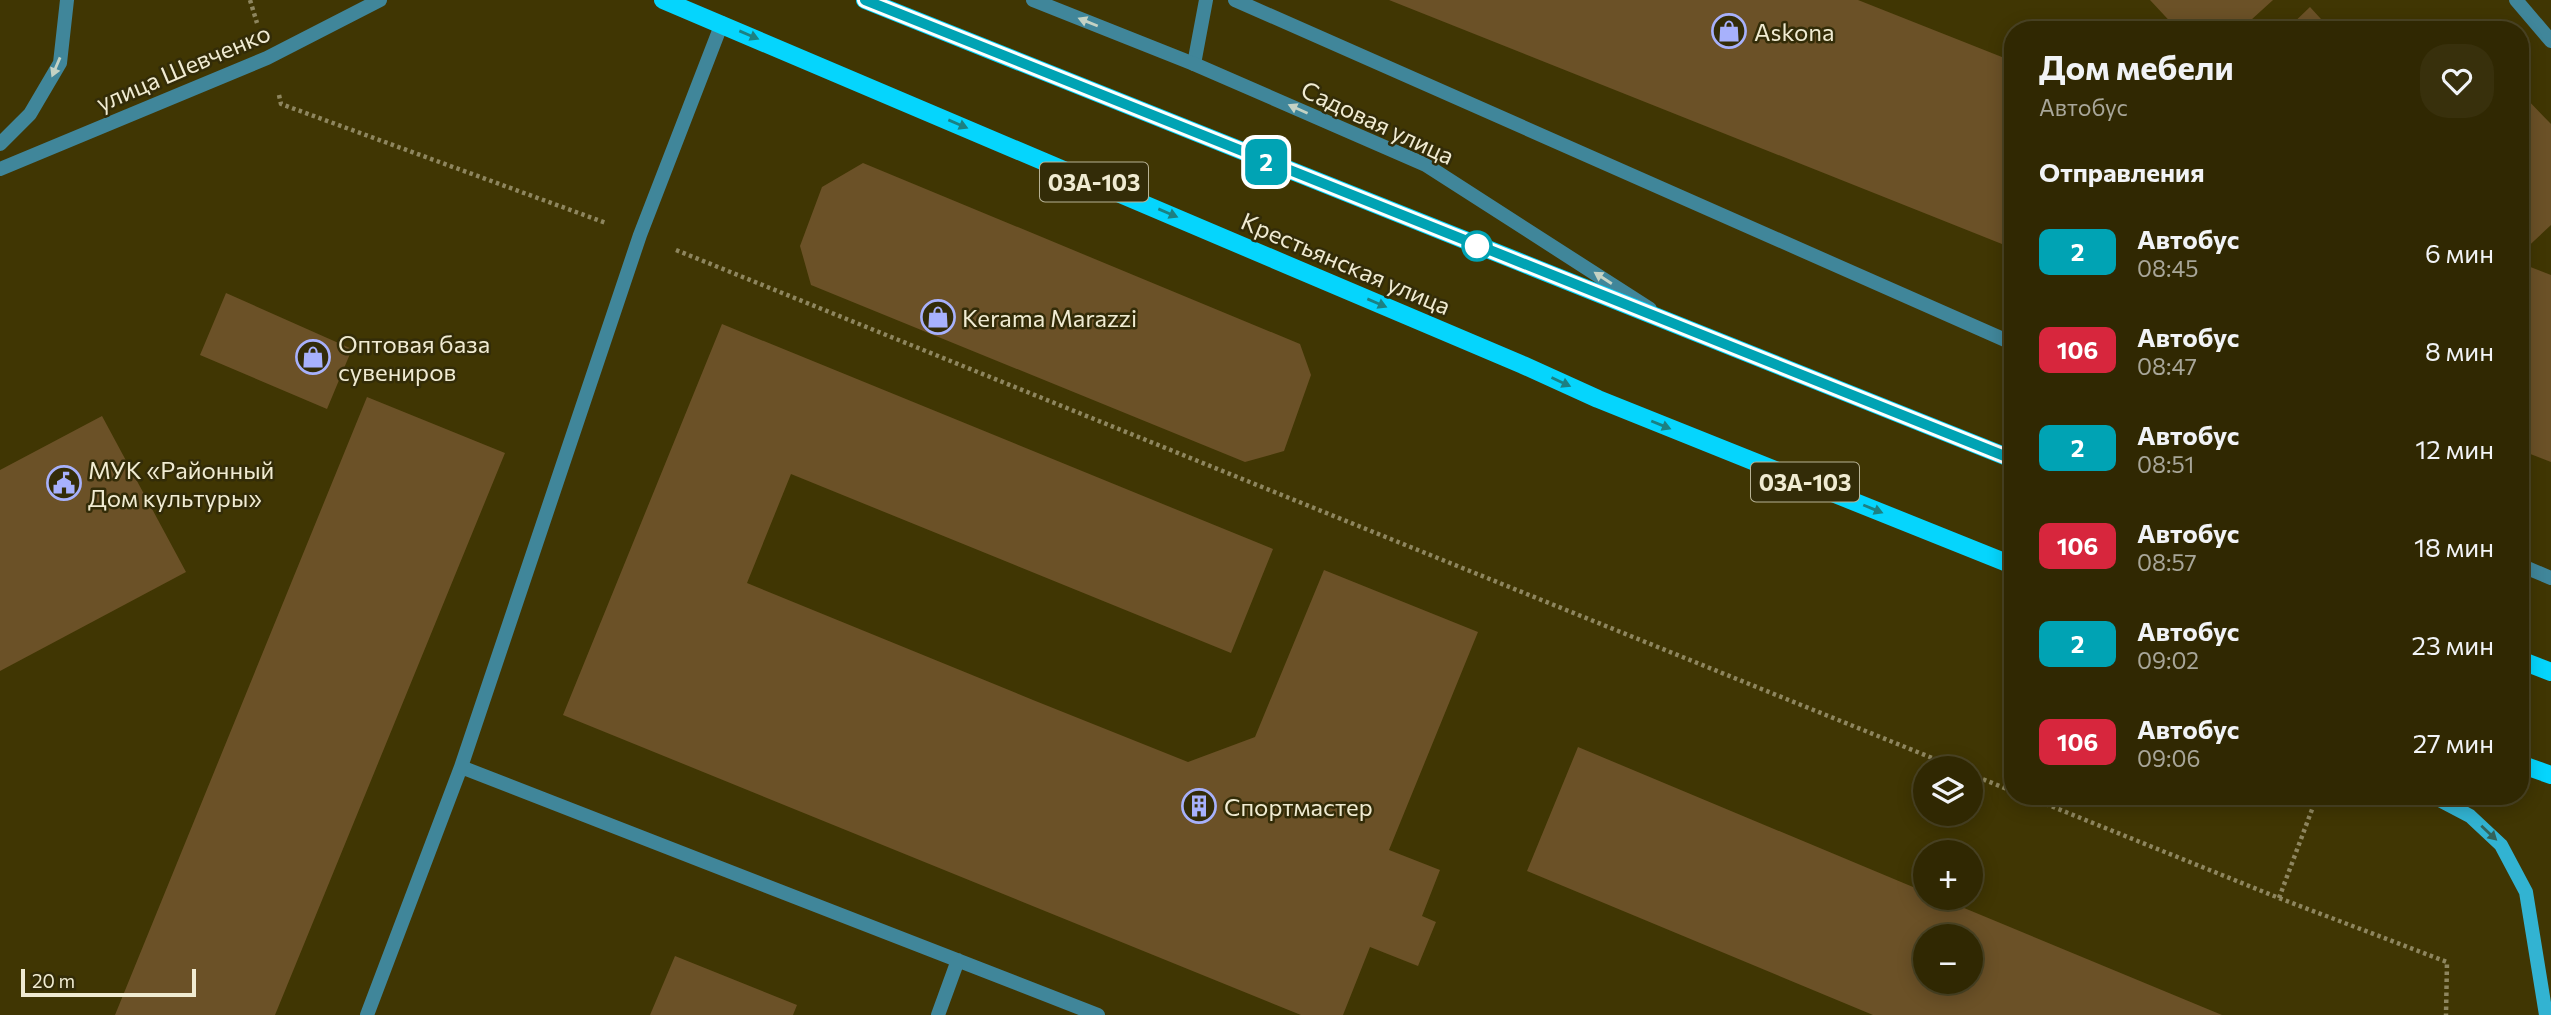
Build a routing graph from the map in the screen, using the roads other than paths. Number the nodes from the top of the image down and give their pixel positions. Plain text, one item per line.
1 (67, 0) edge
2 (380, 0) edge
3 (663, 0) edge
4 (865, 0) edge
5 (1033, 0) edge
6 (1206, 0) edge
7 (1235, 0) edge
8 (2516, 0) edge
9 (722, 23) junction
10 (2551, 41) edge
11 (1194, 64) junction
12 (0, 144) edge
13 (0, 169) edge
14 (1681, 328) junction
15 (2004, 339) edge
16 (2004, 456) edge
17 (2004, 562) edge
18 (2529, 569) edge
19 (2551, 578) edge
20 (2529, 663) edge
21 (2551, 672) edge
22 (461, 767) junction
23 (2529, 767) edge
24 (2551, 775) edge
25 (2449, 805) edge
26 (958, 960) junction
27 (2548, 1011) edge
28 (367, 1015) edge
29 (938, 1015) edge
30 (1098, 1015) edge

1 -> 12 street
2 - 13 street, улица Шевченко
3 - 9 main road, Крестьянская улица / 03А-103
4 - 14 main road
11 -> 5 street, Садовая улица
6 - 11 street
7 - 15 street
8 - 10 street
9 -> 17 main road, Крестьянская улица / 03А-103
9 - 22 street
14 -> 11 street, Садовая улица
14 - 16 main road
18 - 19 street
20 - 21 main road
22 - 26 street
22 - 28 street
23 - 24 main road
25 -> 27 main road
26 - 29 street
26 - 30 street

